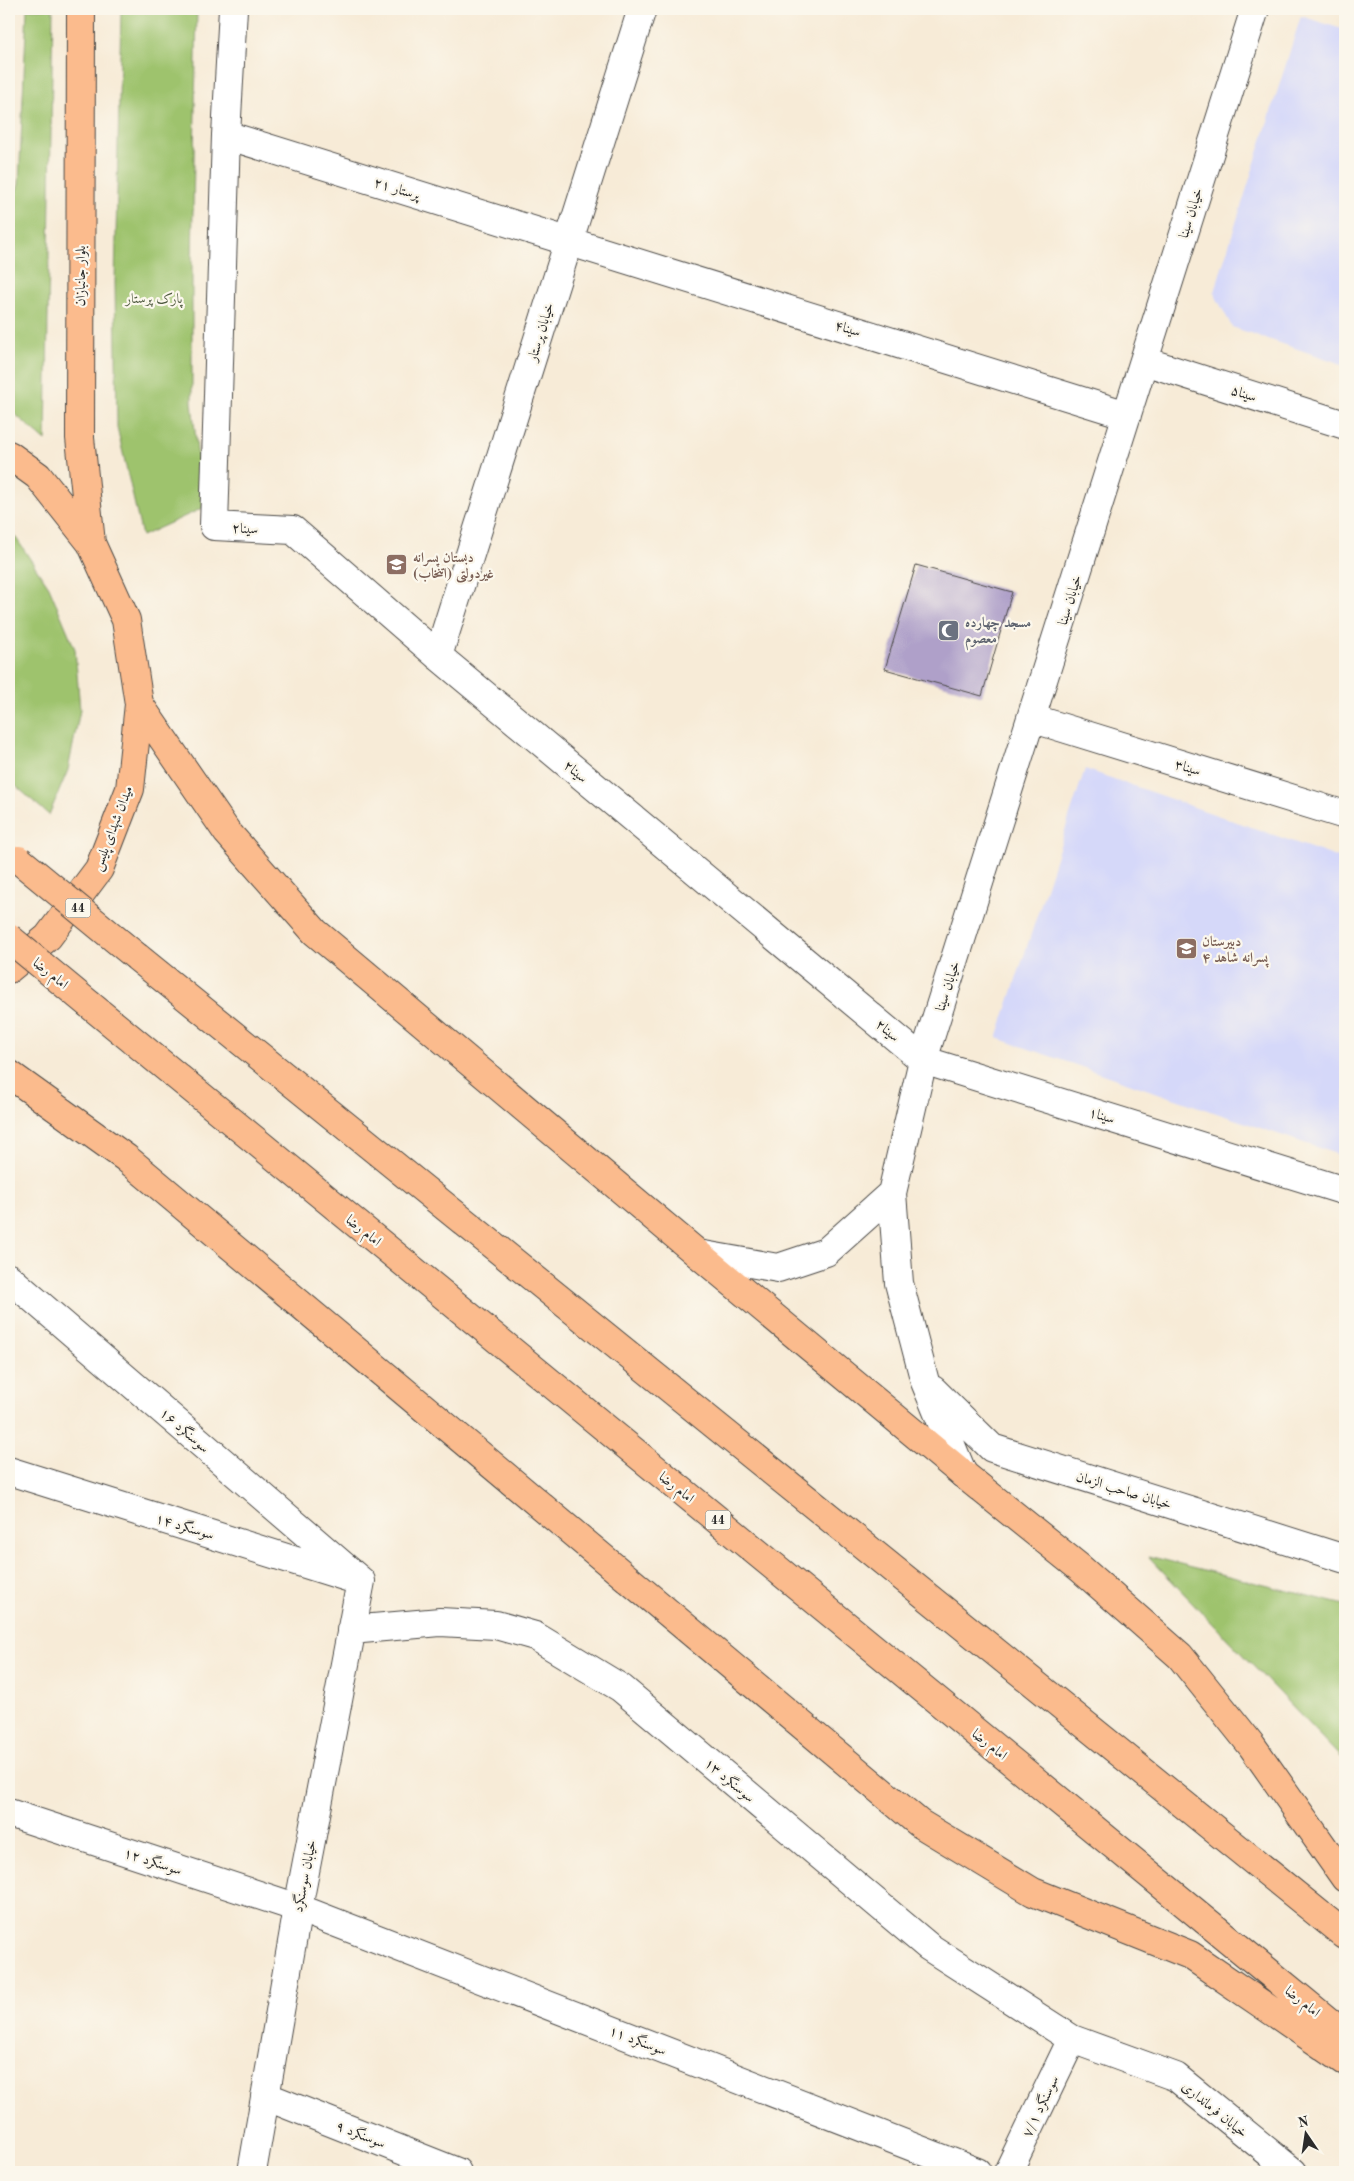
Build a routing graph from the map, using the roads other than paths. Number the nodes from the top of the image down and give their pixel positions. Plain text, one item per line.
1 (81, 9) edge
2 (234, 9) edge
3 (642, 9) edge
4 (1255, 9) edge
5 (226, 135) junction
6 (568, 242) junction
7 (1144, 361) junction
8 (1127, 415) junction
9 (1345, 425) edge
10 (9, 455) edge
11 (91, 543) junction
12 (438, 656) junction
13 (139, 704) junction
14 (1031, 718) junction
15 (1345, 815) edge
16 (14, 855) edge
17 (9, 938) edge
18 (9, 969) edge
19 (923, 1060) junction
20 (9, 1074) edge
21 (1345, 1191) edge
22 (892, 1193) junction
23 (698, 1254) junction
24 (9, 1278) edge
25 (925, 1382) junction
26 (9, 1471) edge
27 (963, 1474) junction
28 (1345, 1559) edge
29 (361, 1581) junction
30 (351, 1630) junction
31 (9, 1813) edge
32 (1345, 1878) edge
33 (298, 1908) junction
34 (1345, 1935) edge
35 (1345, 2035) edge
36 (1072, 2039) junction
37 (1345, 2061) edge
38 (265, 2096) junction
39 (252, 2172) edge
40 (457, 2172) edge
41 (977, 2172) edge
42 (1008, 2172) edge
43 (1293, 2172) edge

1 - 11 main road, بلوار جانبازان
2 - 5 street
3 - 6 street, خیابان پرستار
4 - 7 street, خیابان سینا
5 - 6 street, پرستار ۲۱
5 - 12 street, سینا۲
6 - 8 street, سینا۴
6 - 12 street, خیابان پرستار
7 - 8 street, خیابان سینا
7 - 9 street, سینا۵
8 - 14 street, خیابان سینا
10 - 11 main road, میدان شهدای پلیس
11 - 13 main road, میدان شهدای پلیس
12 - 19 street, سینا۲
13 - 18 main road, میدان شهدای پلیس
13 - 23 main road
14 - 15 street, سینا۳
14 - 19 street, خیابان سینا
16 - 34 main road, 44, bridge
17 - 35 main road, امام رضا / 44, bridge
19 - 21 street, سینا۱
19 - 22 street, خیابان سینا
20 - 37 main road
22 - 23 street
22 - 25 street, خیابان سینا
23 - 27 main road
24 - 29 street, سوسنگرد ۱۶
25 - 27 street, خیابان سینا
25 - 28 street, خیابان صاحب الزمان
26 - 29 street, سوسنگرد ۱۴
27 - 32 main road
29 - 30 street, خیابان سوسنگرد
30 - 33 street, خیابان سوسنگرد
30 - 36 street, سوسنگرد ۱۳
31 - 33 street, سوسنگرد ۱۲
33 - 38 street, خیابان سوسنگرد
33 - 41 street, سوسنگرد ۱۱
36 - 42 street, سوسنگرد ۷/۱
36 - 43 street, خیابان فرمانداری
38 - 39 street, خیابان سوسنگرد
38 - 40 street, سوسنگرد ۹

